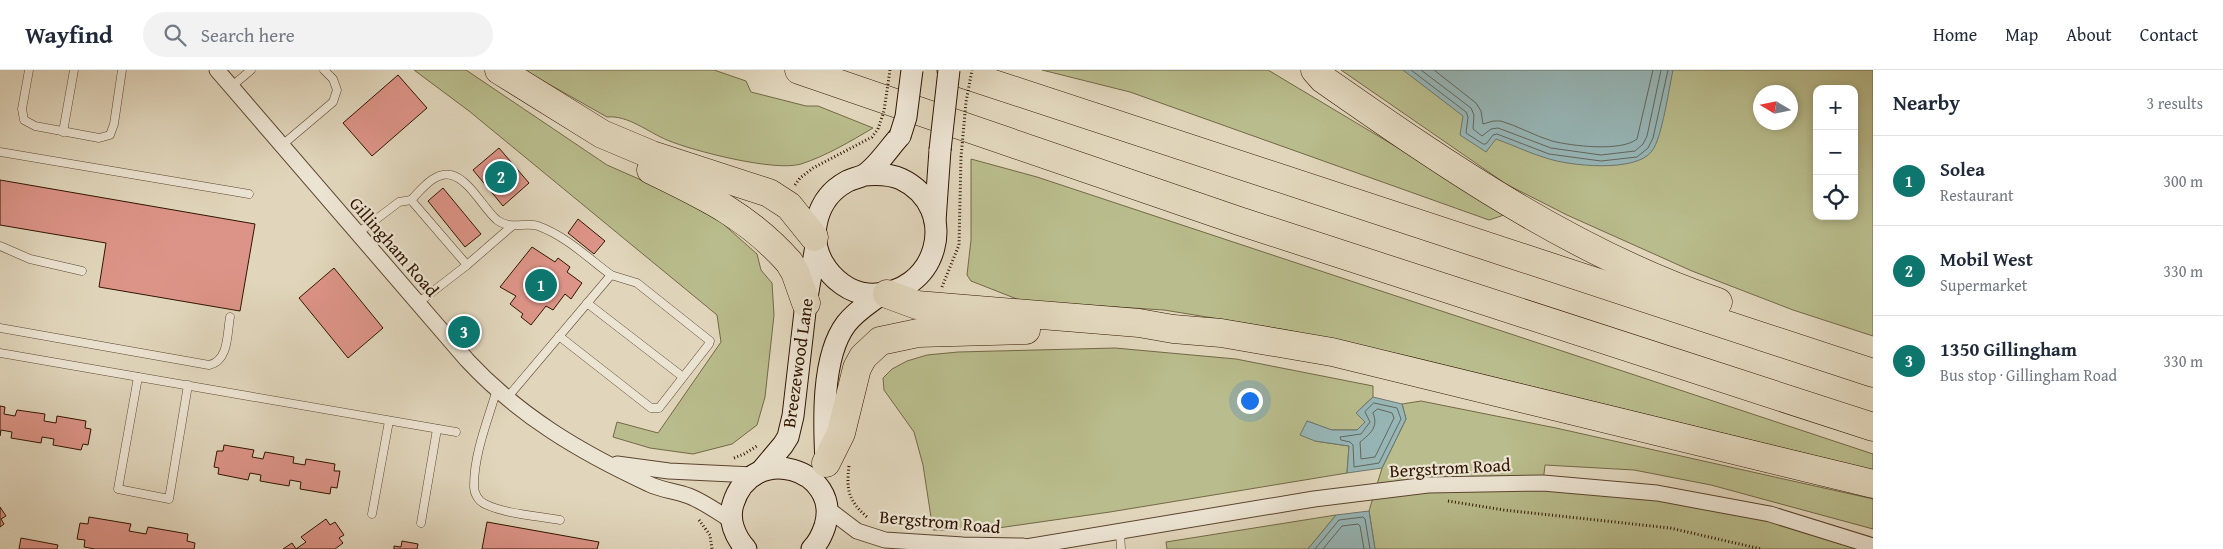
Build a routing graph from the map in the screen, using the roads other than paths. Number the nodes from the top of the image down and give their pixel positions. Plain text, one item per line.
1 (29, 70) edge
2 (74, 70) edge
3 (122, 70) edge
4 (217, 70) edge
5 (251, 70) edge
6 (324, 70) edge
7 (499, 70) edge
8 (799, 70) edge
9 (912, 70) edge
10 (950, 70) edge
11 (1313, 73) edge
12 (232, 86) junction
13 (559, 109) junction
14 (63, 132) junction
15 (280, 146) junction
16 (0, 152) edge
17 (864, 175) junction
18 (249, 194) dead end
19 (411, 200) junction
20 (935, 224) junction
21 (512, 226) junction
22 (358, 233) junction
23 (815, 242) junction
24 (0, 246) edge
25 (467, 265) junction
26 (82, 271) dead end
27 (611, 275) junction
28 (884, 294) junction
29 (587, 303) junction
30 (806, 303) junction
31 (418, 304) junction
32 (230, 317) dead end
33 (0, 328) edge
34 (1173, 329) junction
35 (559, 336) junction
36 (1799, 348) junction
37 (0, 353) edge
38 (1873, 373) edge
39 (138, 377) junction
40 (683, 377) junction
41 (188, 385) junction
42 (502, 394) junction
43 (389, 421) junction
44 (1873, 427) edge
45 (437, 429) junction
46 (456, 432) dead end
47 (608, 462) junction
48 (826, 463) junction
49 (757, 472) junction
50 (1873, 484) edge
51 (826, 504) junction
52 (372, 514) dead end
53 (560, 520) dead end
54 (421, 524) dead end
55 (1120, 532) junction
56 (732, 533) edge
57 (1873, 546) edge
58 (1020, 548) edge
59 (746, 549) edge
60 (812, 549) edge
61 (1121, 549) edge

1 - 14 lane
2 - 14 lane
3 - 14 lane
4 - 12 street, Gillingham Road
5 - 12 lane
6 - 15 lane
7 - 13 highway
8 - 44 highway
9 - 17 main road, bridge
10 - 20 main road, bridge
10 - 36 highway
11 - 36 highway
12 - 15 street, Gillingham Road
13 - 23 highway
13 - 30 highway
15 - 22 street, Gillingham Road
16 - 18 lane
17 - 20 main road
17 - 23 main road
19 - 21 lane
19 - 22 lane
19 - 25 lane
20 - 28 main road
21 - 25 lane
21 - 27 lane
22 - 31 street, Gillingham Road
23 - 28 main road
23 - 30 main road, Breezewood Lane
24 - 26 lane
25 - 31 lane
27 - 29 lane
27 - 40 lane
28 - 34 highway
28 - 48 main road, Breezewood Lane
29 - 35 lane
29 - 40 lane
30 - 49 main road, Breezewood Lane
31 - 42 street, Gillingham Road
32 - 33 lane
34 - 48 highway
34 - 50 highway
35 - 40 lane
35 - 42 lane
36 - 38 highway
37 - 39 lane
39 - 41 lane
39 - 41 lane
41 - 43 lane
42 - 47 street, Gillingham Road
42 - 53 lane
43 - 45 lane
43 - 52 lane
45 - 46 lane
45 - 54 lane
47 - 49 street, Gillingham Road
47 - 56 street, Gillingham Road
48 - 51 main road, Breezewood Lane
49 - 51 main road
49 - 56 main road, Breezewood Lane
51 - 58 street, Bergstrom Road
51 - 60 main road, Breezewood Lane
55 - 57 street, Bergstrom Road
55 - 58 street, Bergstrom Road
55 - 61 lane
56 - 59 main road

